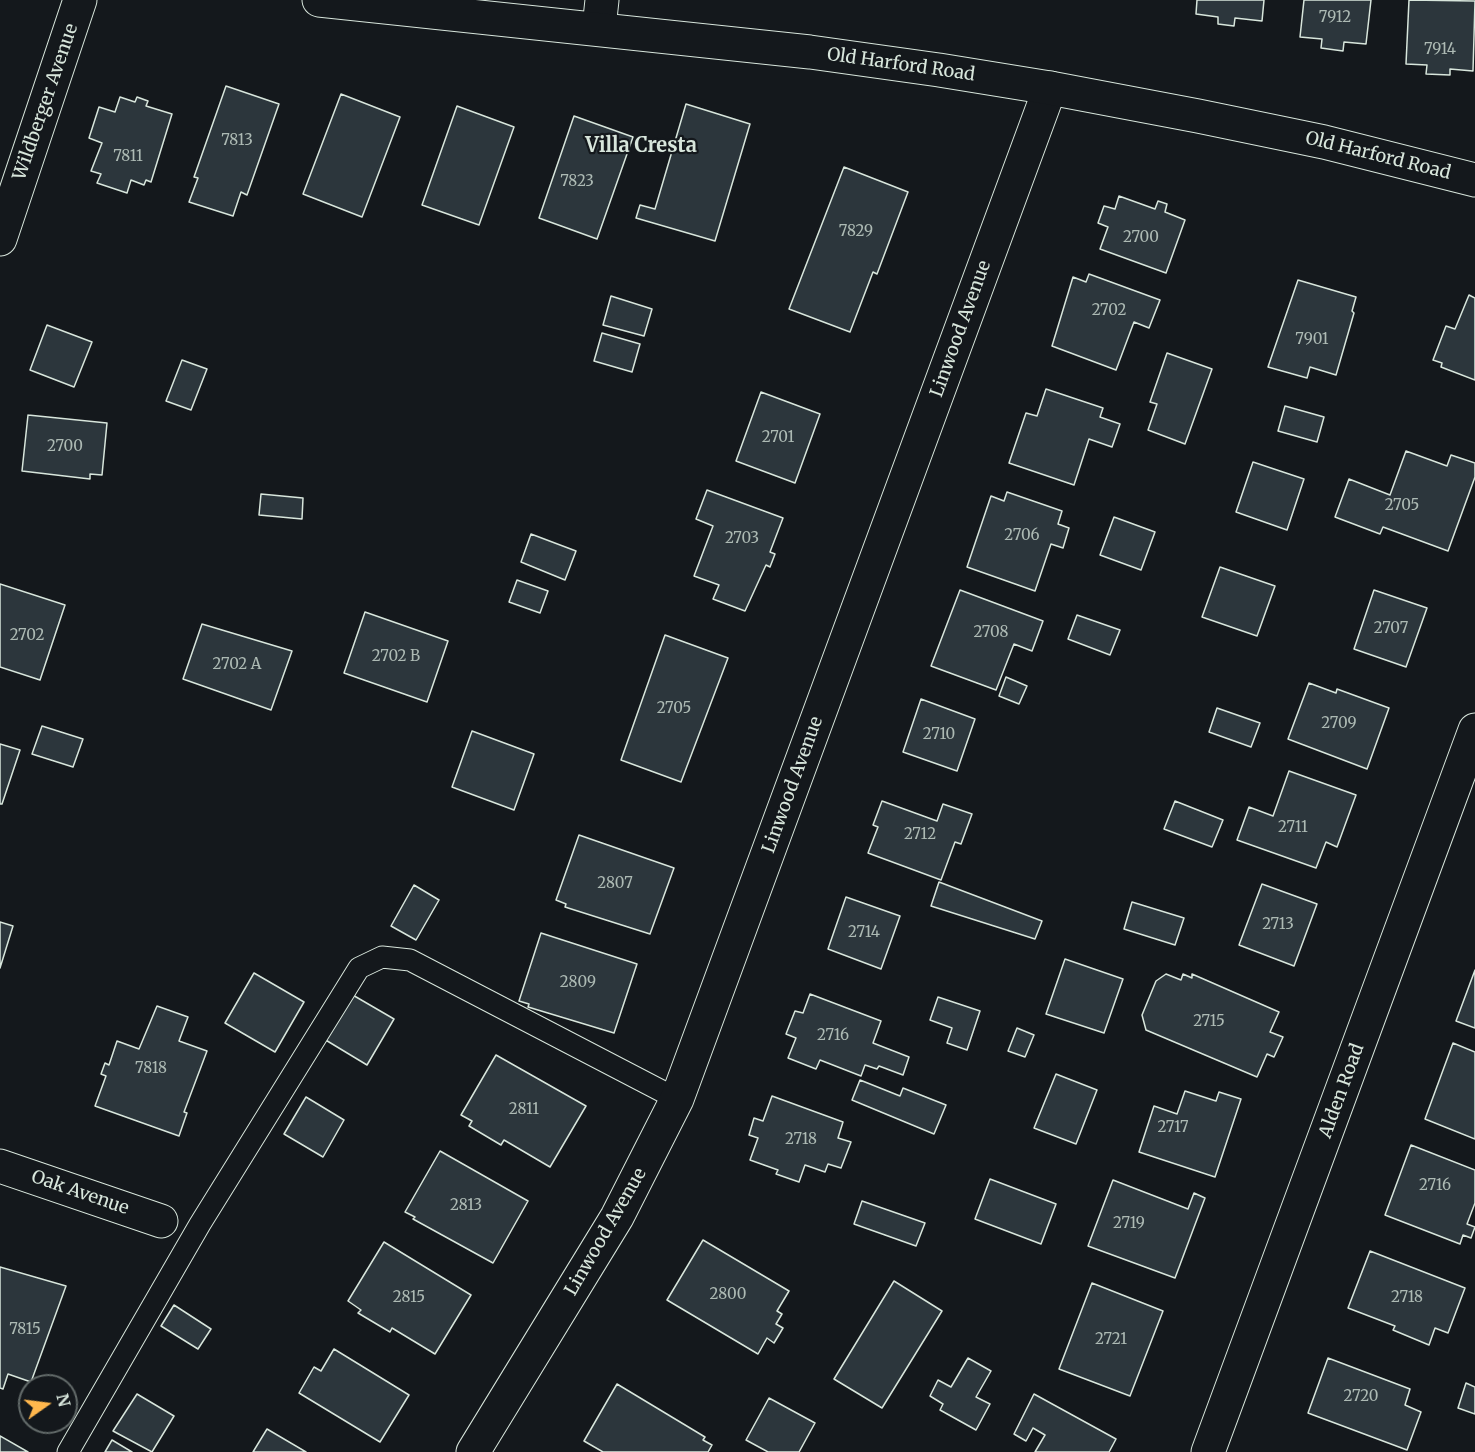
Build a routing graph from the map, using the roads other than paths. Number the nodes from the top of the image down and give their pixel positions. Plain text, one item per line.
1 (80, 0) edge
2 (319, 0) edge
3 (600, 14) edge
4 (1050, 88) junction
5 (1475, 180) edge
6 (0, 238) edge
7 (1475, 730) edge
8 (677, 1099) junction
9 (0, 1166) edge
10 (161, 1221) dead end
11 (68, 1452) edge
12 (473, 1452) edge
13 (1208, 1452) edge

1 - 6 street, Wildberger Avenue
2 - 3 street, Old Harford Road
3 - 4 street, Old Harford Road
4 - 5 street, Old Harford Road
4 - 8 street, Linwood Avenue
7 - 13 street, Alden Road
8 - 11 lane
8 - 12 street, Linwood Avenue
9 - 10 street, Oak Avenue

